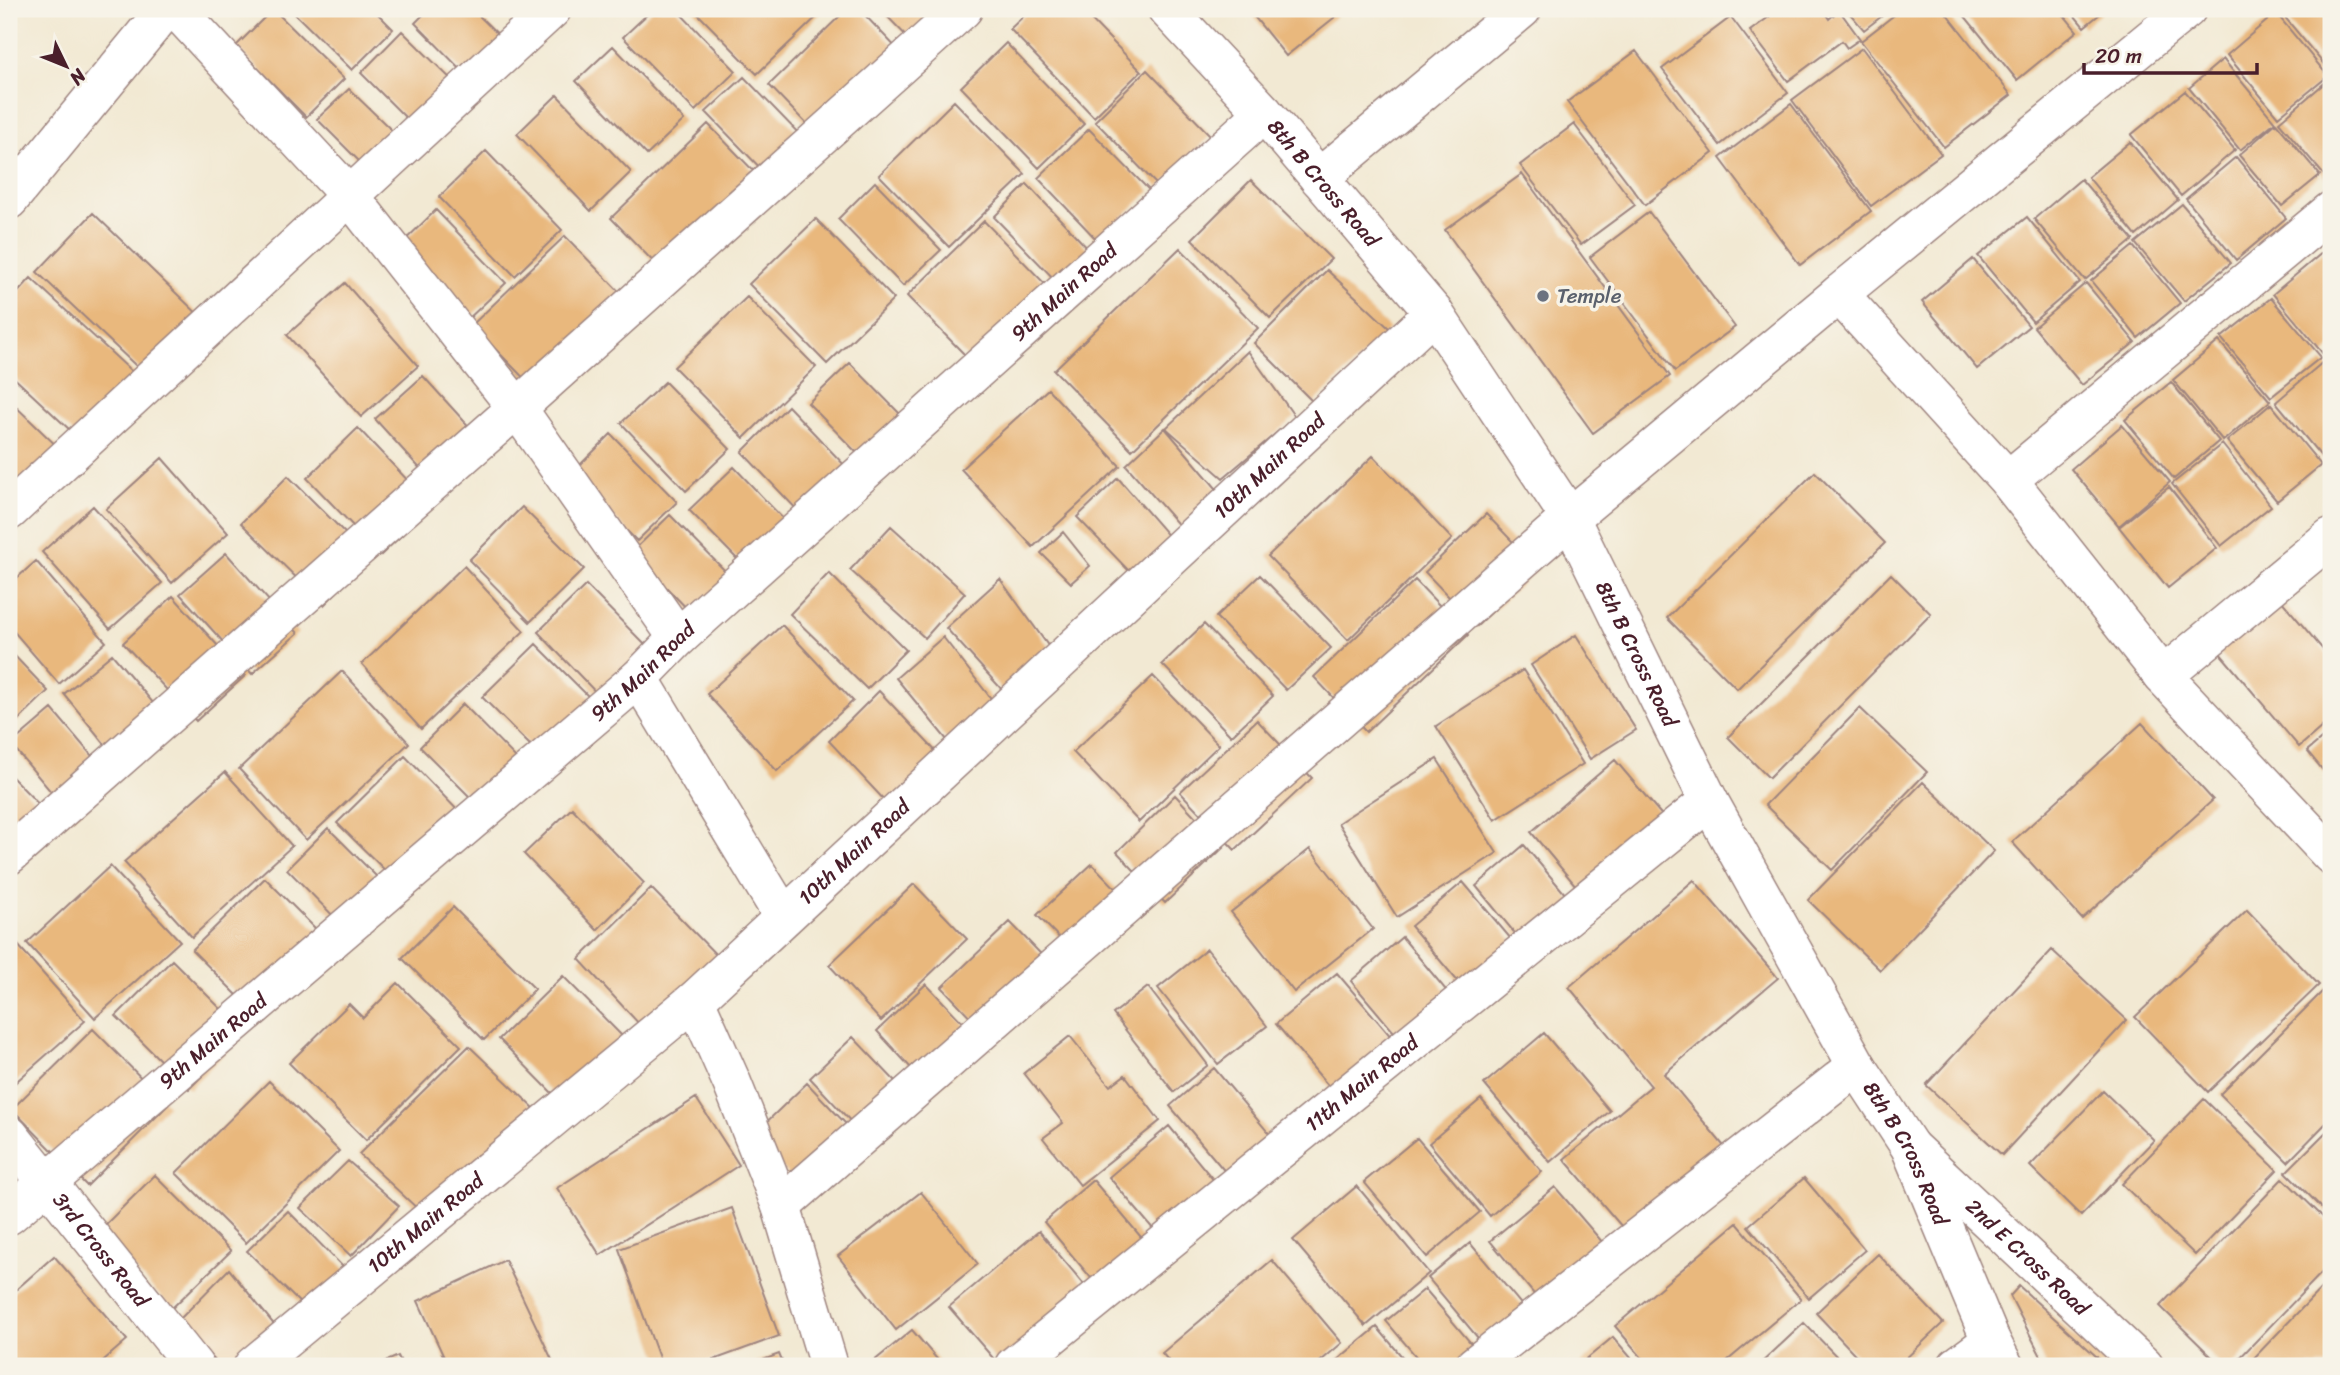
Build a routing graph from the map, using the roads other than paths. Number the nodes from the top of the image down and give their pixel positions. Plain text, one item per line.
1 (166, 9) edge
2 (176, 9) edge
3 (552, 9) edge
4 (963, 9) edge
5 (1167, 9) edge
6 (1522, 9) edge
7 (2187, 9) edge
8 (1265, 113) junction
9 (1319, 178) junction
10 (349, 195) junction
11 (9, 200) edge
12 (2331, 211) edge
13 (1839, 294) junction
14 (1434, 313) junction
15 (517, 408) junction
16 (2008, 480) junction
17 (9, 510) edge
18 (1570, 518) junction
19 (2331, 537) edge
20 (678, 638) junction
21 (2163, 676) junction
22 (639, 678) junction
23 (1709, 801) junction
24 (9, 855) edge
25 (2331, 855) edge
26 (783, 916) junction
27 (695, 1000) junction
28 (1857, 1066) junction
29 (9, 1135) edge
30 (1910, 1147) junction
31 (48, 1183) junction
32 (781, 1206) junction
33 (9, 1215) edge
34 (1997, 1353) edge
35 (194, 1366) edge
36 (253, 1366) edge
37 (829, 1366) edge
38 (1014, 1366) edge
39 (1474, 1366) edge
40 (1957, 1366) edge
41 (2144, 1366) edge

1 - 11 street
2 - 10 street
3 - 10 street
4 - 15 street
5 - 8 street, 8th B Cross Road
6 - 9 street
7 - 13 street
8 - 9 street, 8th B Cross Road
8 - 20 street, 9th Main Road
9 - 14 street, 8th B Cross Road
10 - 15 street
10 - 17 street
12 - 16 street
13 - 16 street
13 - 18 street
14 - 18 street, 8th B Cross Road
14 - 26 street, 10th Main Road
15 - 20 street
15 - 24 street
16 - 21 street
18 - 23 street, 8th B Cross Road
18 - 32 street
19 - 21 street
20 - 22 street, 9th Main Road
21 - 25 street
22 - 26 street
22 - 31 street, 9th Main Road
23 - 28 street, 8th B Cross Road
23 - 38 street, 11th Main Road
26 - 27 street, 10th Main Road
27 - 32 street
27 - 36 street, 10th Main Road
28 - 30 street, 8th B Cross Road
28 - 39 street
29 - 31 street, 3rd Cross Road
30 - 34 street, 8th B Cross Road
30 - 41 street, 2nd E Cross Road
31 - 33 street, 9th Main Road
31 - 35 street, 3rd Cross Road
32 - 37 street
34 - 40 street

